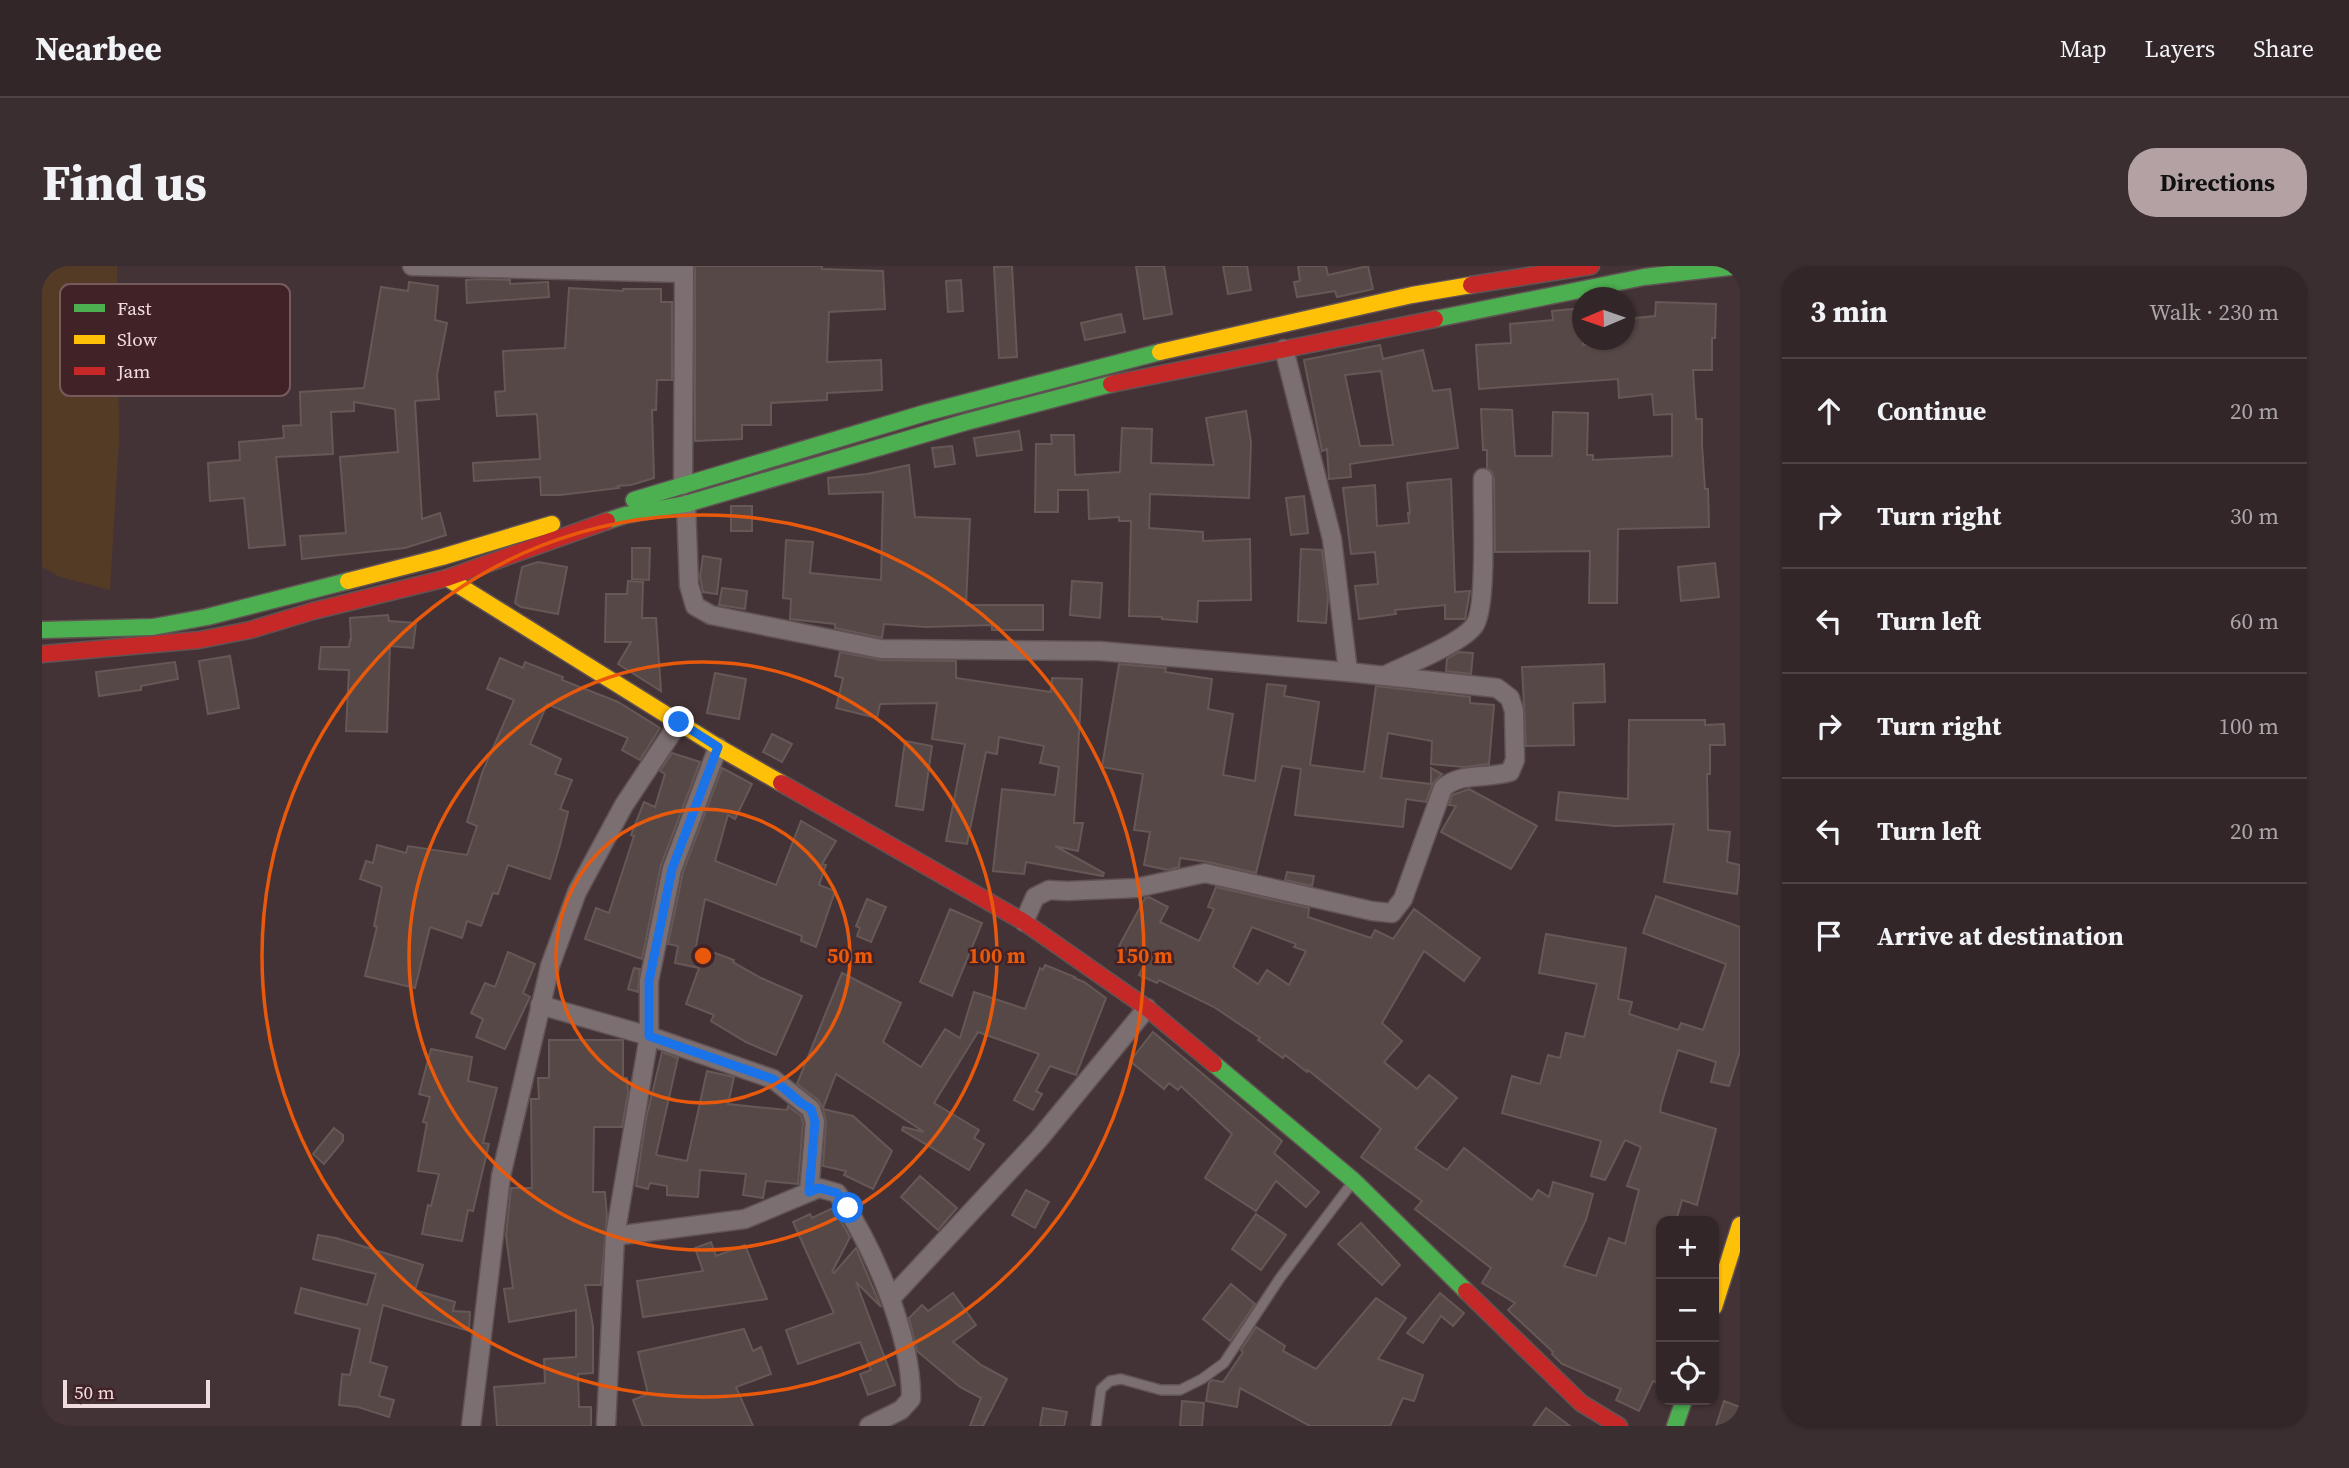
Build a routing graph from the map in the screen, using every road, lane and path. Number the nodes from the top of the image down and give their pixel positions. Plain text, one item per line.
1 (412, 266) edge
2 (1591, 266) edge
3 (1738, 266) edge
4 (684, 269) edge
5 (1283, 349) junction
6 (1483, 478) dead end
7 (684, 485) junction
8 (687, 504) junction
9 (447, 578) junction
10 (42, 630) edge
11 (42, 654) edge
12 (1348, 672) junction
13 (1385, 676) junction
14 (679, 722) junction
15 (718, 747) junction
16 (1024, 922) junction
17 (540, 1005) junction
18 (1147, 1008) junction
19 (649, 1036) junction
20 (1354, 1181) junction
21 (809, 1192) junction
22 (1740, 1225) edge
23 (615, 1236) junction
24 (1719, 1291) edge
25 (892, 1297) junction
26 (1682, 1405) edge
27 (471, 1426) edge
28 (606, 1426) edge
29 (869, 1426) edge
30 (1096, 1426) edge
31 (1619, 1426) edge
32 (1675, 1426) edge

1 - 4 street
2 - 7 main road
3 - 5 main road
4 - 7 street
5 - 8 main road
5 - 12 street
6 - 13 street
7 - 10 main road
8 - 9 main road
8 - 12 street
9 - 11 main road
9 - 14 main road
12 - 13 street
13 - 16 street
14 - 15 main road
14 - 17 street
15 - 16 main road
15 - 19 street
16 - 18 main road
17 - 19 street
17 - 27 street
18 - 20 main road
18 - 25 street
19 - 21 street
19 - 23 street
20 - 30 lane
20 - 31 main road
21 - 23 street
21 - 25 street
22 - 24 main road
23 - 28 street
25 - 29 street
26 - 32 main road

